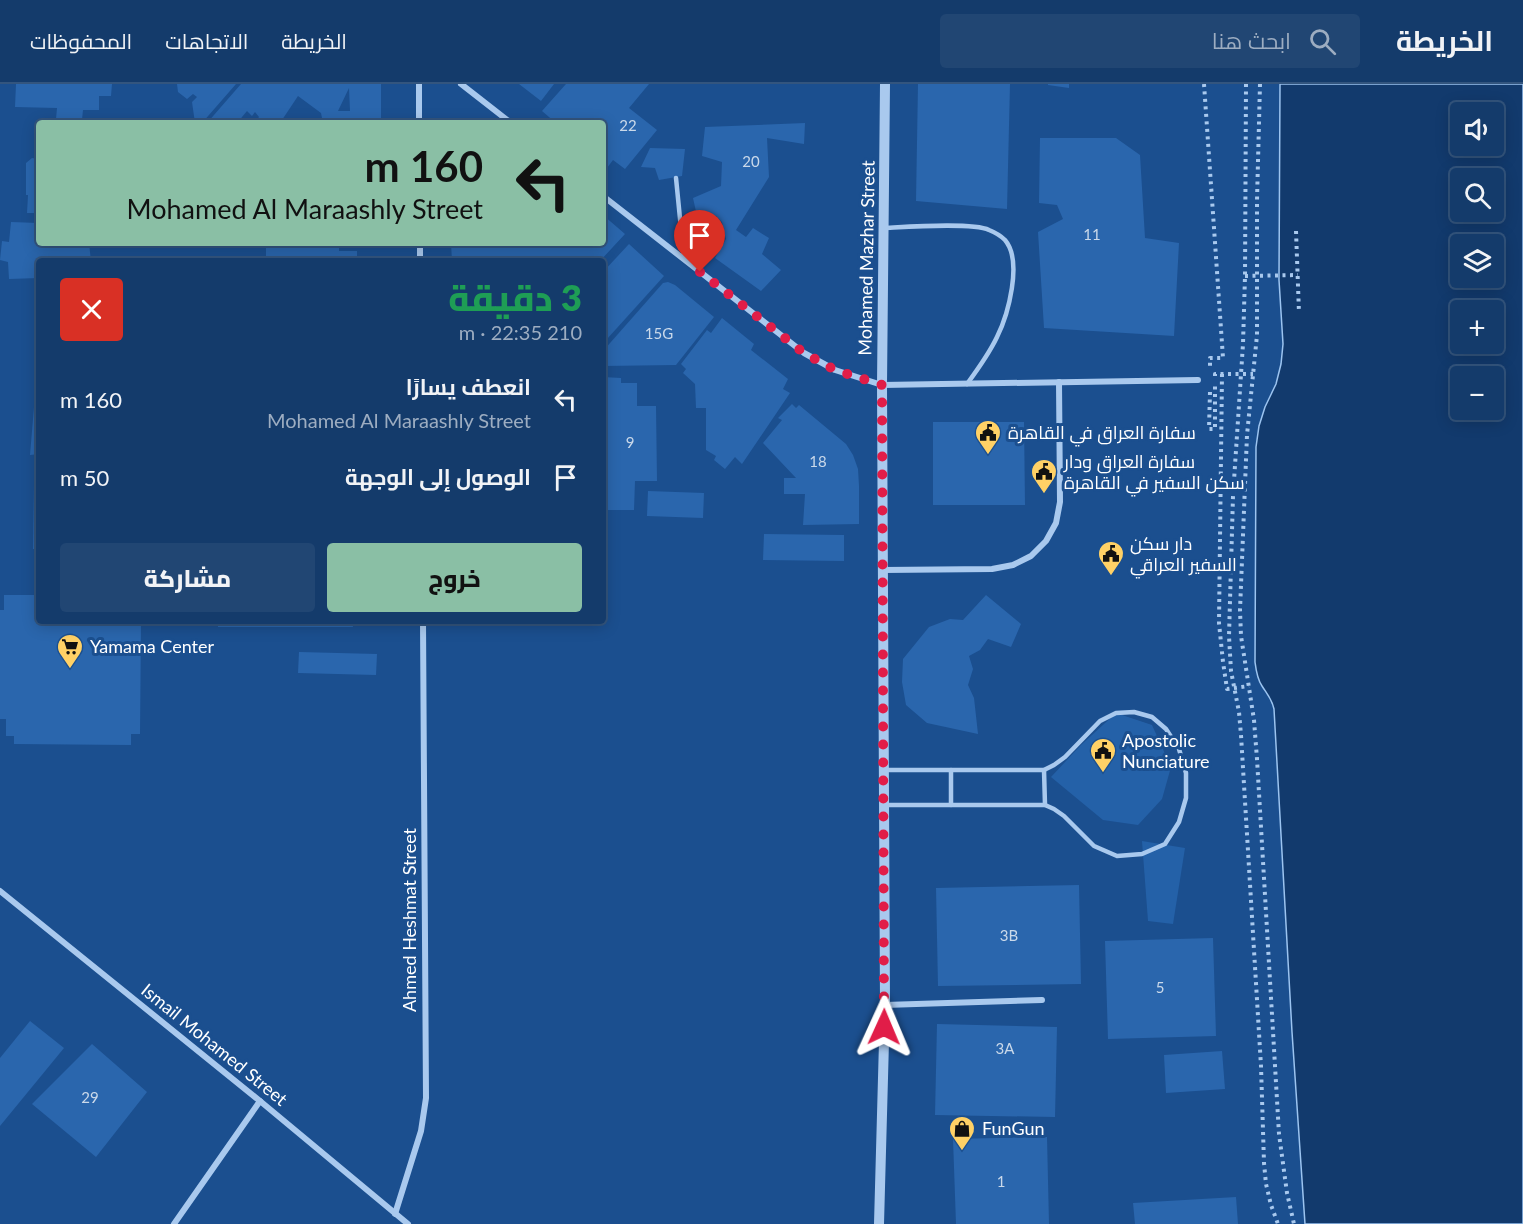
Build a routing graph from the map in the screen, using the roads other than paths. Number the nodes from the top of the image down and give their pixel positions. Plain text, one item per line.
1 (419, 84) edge
2 (461, 84) edge
3 (885, 84) edge
4 (419, 120) edge
5 (507, 120) edge
6 (676, 178) dead end
7 (606, 198) edge
8 (883, 228) junction
9 (684, 260) junction
10 (1198, 380) dead end
11 (1059, 382) junction
12 (967, 384) junction
13 (882, 385) junction
14 (883, 570) junction
15 (423, 624) edge
16 (884, 770) junction
17 (951, 770) junction
18 (1044, 770) junction
19 (884, 805) junction
20 (951, 805) junction
21 (1045, 805) junction
22 (0, 891) edge
23 (1042, 1000) dead end
24 (885, 1005) junction
25 (260, 1101) junction
26 (394, 1214) junction
27 (174, 1224) edge
28 (408, 1224) edge
29 (879, 1224) edge

1 - 4 street
2 - 5 street
3 - 8 street, Mohamed Mazhar Street
6 - 9 lane
7 - 9 street
8 - 12 lane
8 - 13 street, Mohamed Mazhar Street
9 - 13 street
10 - 11 street
11 - 12 street
11 - 14 street
12 - 13 street
13 - 14 street, Mohamed Mazhar Street
14 - 16 street, Mohamed Mazhar Street
15 - 26 street, Ahmed Heshmat Street
16 - 17 lane
16 - 19 street, Mohamed Mazhar Street
17 - 18 lane
17 - 20 lane
18 - 21 lane
18 - 21 lane
19 - 20 lane
19 - 24 street, Mohamed Mazhar Street
20 - 21 lane
22 - 25 street, Ismail Mohamed Street
23 - 24 street
24 - 29 street, Mohamed Mazhar Street
25 - 26 street, Ismail Mohamed Street
25 - 27 street
26 - 28 street, Ismail Mohamed Street

